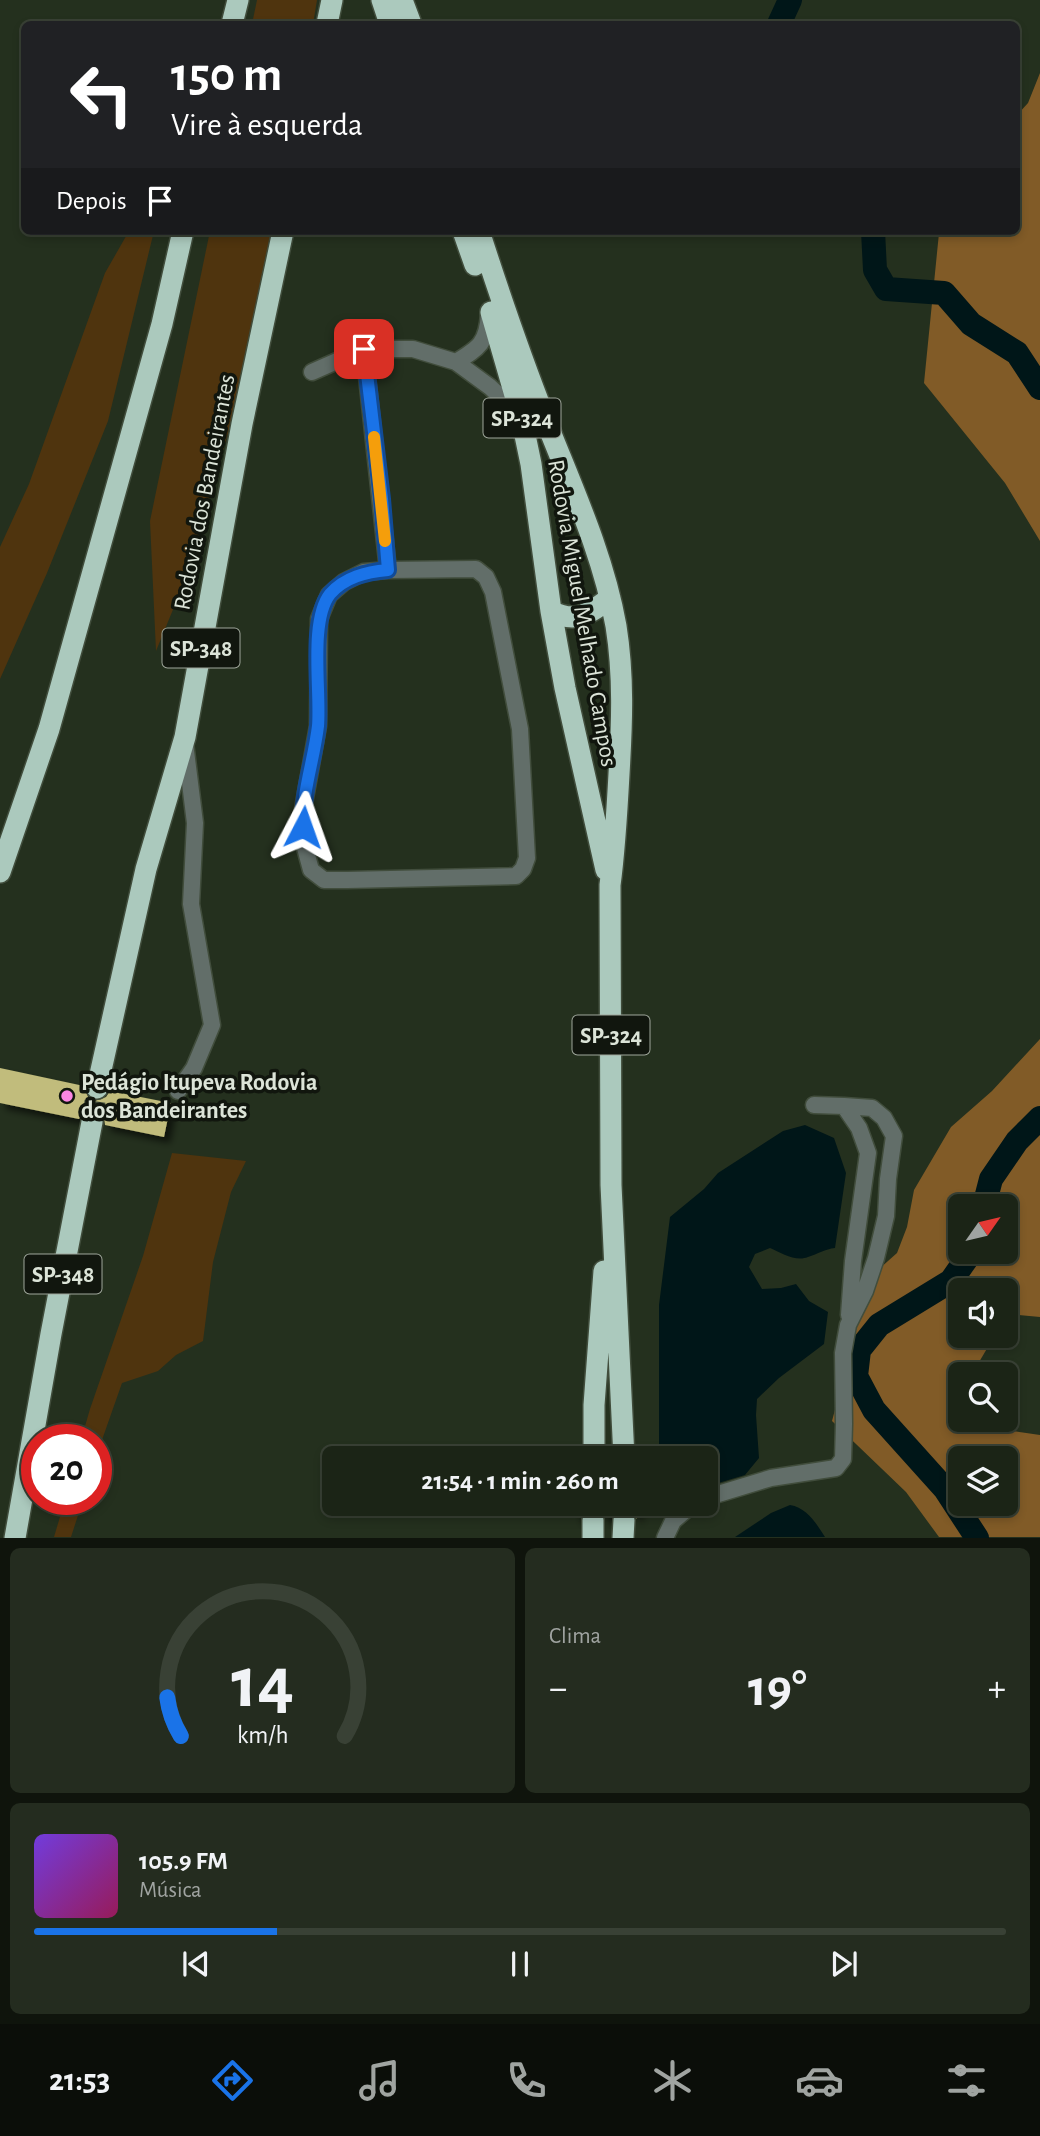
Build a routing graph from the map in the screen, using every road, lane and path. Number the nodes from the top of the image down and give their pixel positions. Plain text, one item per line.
1 (238, 0) edge
2 (332, 0) edge
3 (382, 0) edge
4 (402, 0) edge
5 (409, 0) edge
6 (233, 21) edge
7 (328, 21) edge
8 (389, 21) edge
9 (411, 21) edge
10 (412, 21) edge
11 (182, 235) edge
12 (282, 235) edge
13 (464, 235) edge
14 (480, 235) edge
15 (489, 305) junction
16 (364, 349) junction
17 (456, 362) junction
18 (312, 372) dead end
19 (521, 416) junction
20 (388, 570) junction
21 (610, 598) junction
22 (551, 611) junction
23 (185, 737) junction
24 (0, 872) edge
25 (610, 885) junction
26 (97, 1088) tunnel mouth
27 (178, 1091) dead end
28 (814, 1105) dead end
29 (844, 1106) junction
30 (92, 1122) tunnel mouth
31 (611, 1185) junction
32 (848, 1325) junction
33 (594, 1446) edge
34 (623, 1446) edge
35 (718, 1494) edge
36 (679, 1516) edge
37 (15, 1538) edge
38 (666, 1538) edge

1 - 6 highway
2 - 7 highway
3 - 8 highway
4 - 9 highway
5 - 10 street
11 - 24 highway
12 - 23 highway, Rodovia dos Bandeirantes / SP-348
13 - 15 highway, Rodovia Miguel Melhado Campos / SP-324
14 - 21 highway, Rodovia Miguel Melhado Campos / SP-324
15 - 17 street
15 - 19 highway, Rodovia Miguel Melhado Campos / SP-324
16 - 17 street
16 - 18 street
16 - 20 street
17 - 19 street
19 - 22 highway, Rodovia Miguel Melhado Campos / SP-324
20 - 20 street
21 - 22 highway
21 - 25 highway, Rodovia Miguel Melhado Campos / SP-324
22 - 25 highway, Rodovia Miguel Melhado Campos / SP-324
23 - 26 highway, Rodovia dos Bandeirantes / SP-348
23 - 27 street
25 - 31 highway, Rodovia Miguel Melhado Campos / SP-324
28 - 29 street
29 - 32 street
29 - 32 street
30 - 37 highway, SP-348
31 - 33 highway, Rodovia Miguel Melhado Campos / SP-324
31 - 34 highway, Rodovia Miguel Melhado Campos / SP-324
32 - 35 street
36 - 38 street

